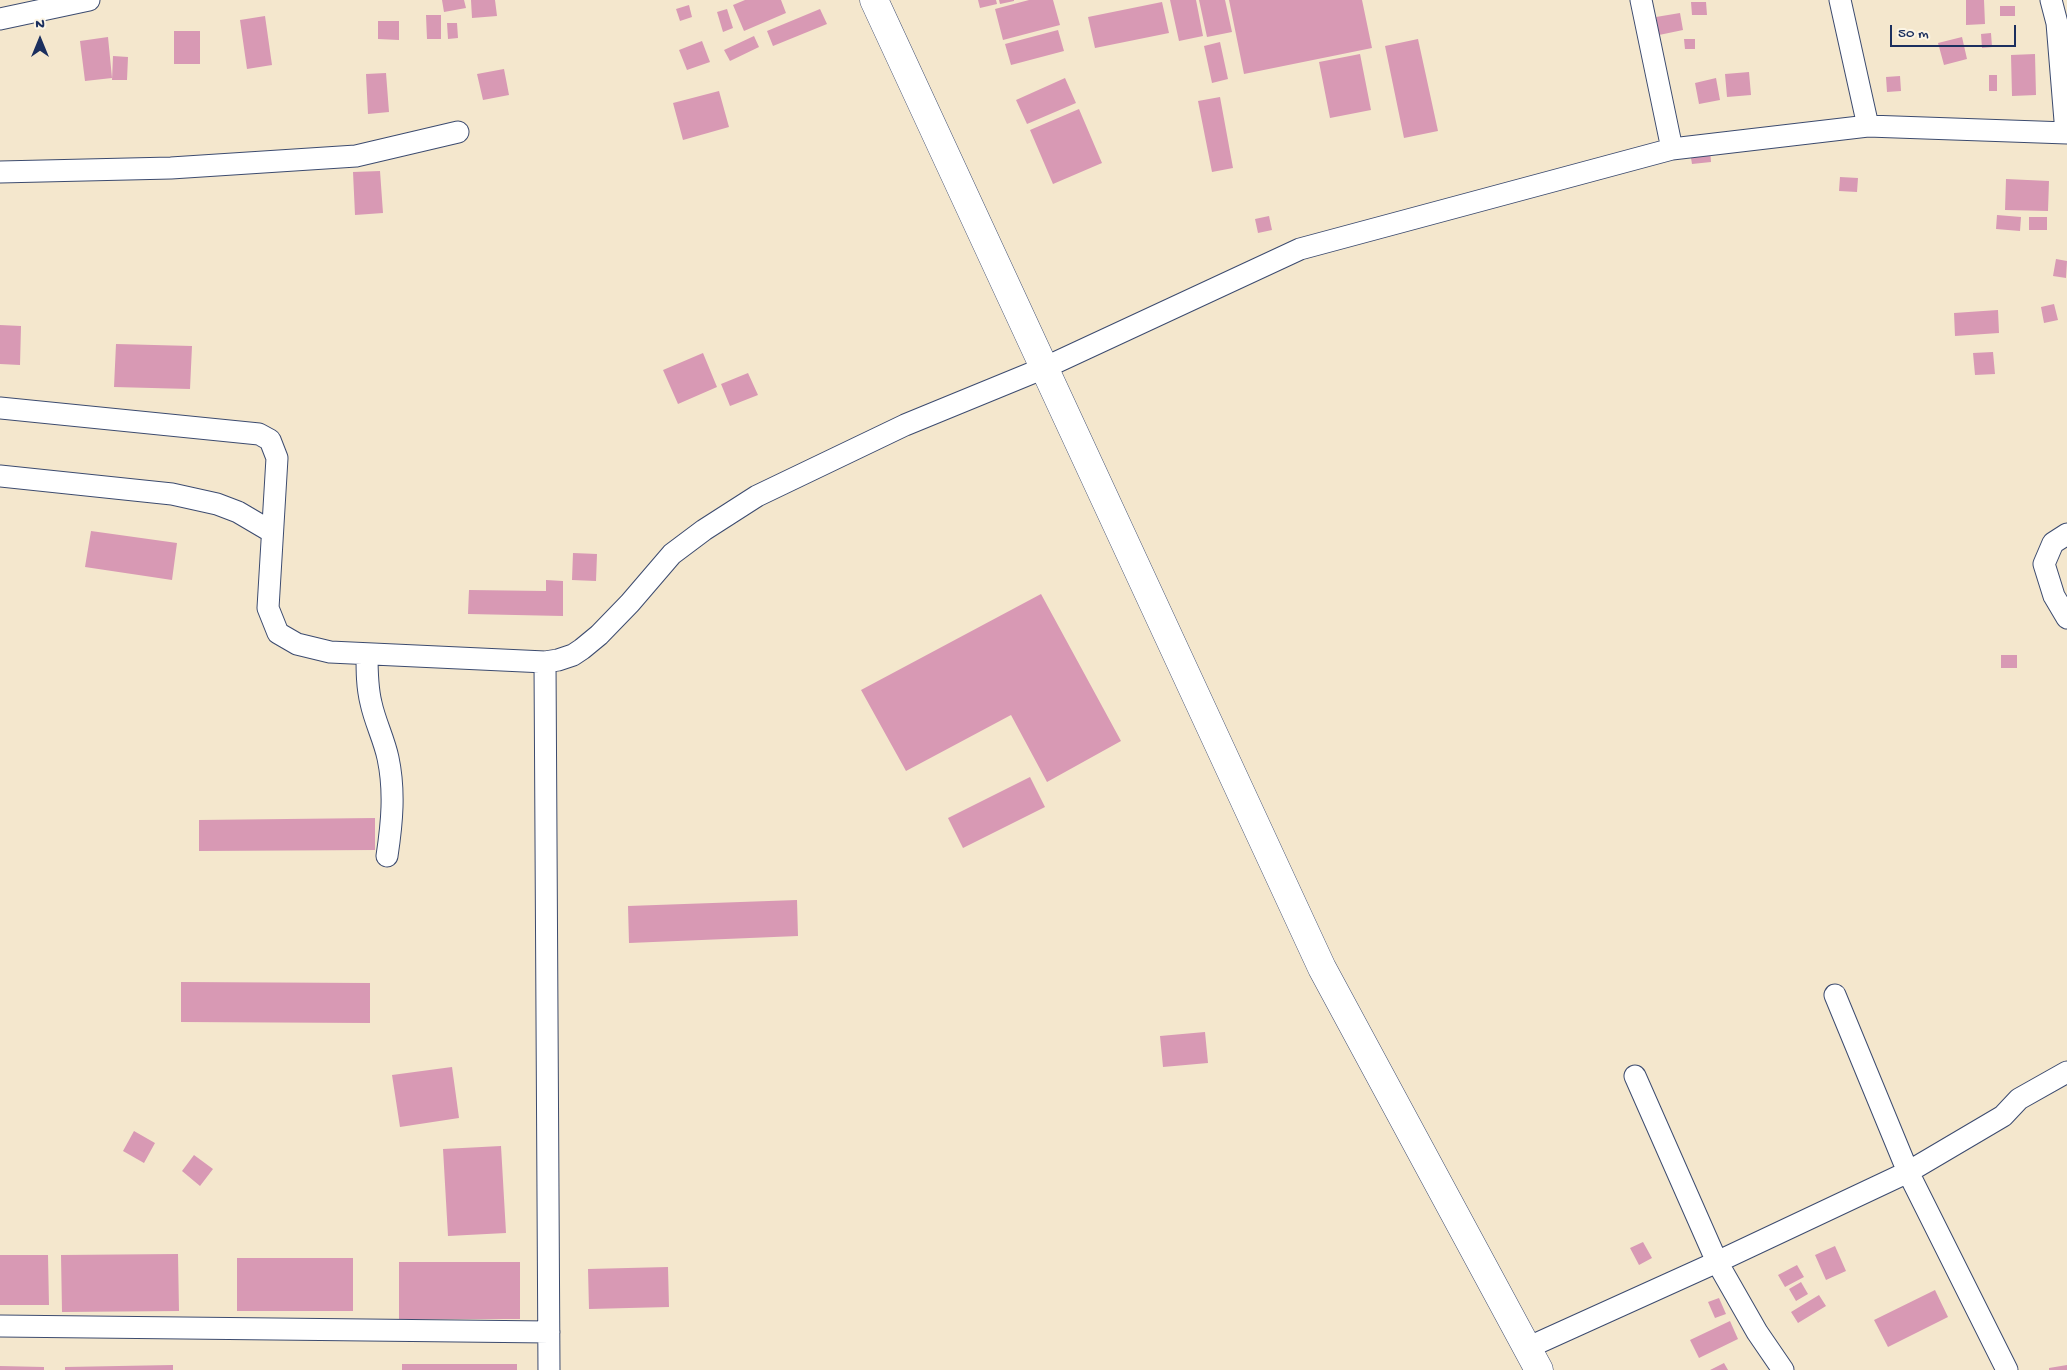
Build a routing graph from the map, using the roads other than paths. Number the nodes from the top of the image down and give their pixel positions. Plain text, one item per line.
1 (89, 0) edge
2 (874, 0) edge
3 (1641, 0) edge
4 (1840, 0) edge
5 (2051, 0) edge
6 (0, 19) edge
7 (1868, 126) junction
8 (458, 132) dead end
9 (2067, 133) edge
10 (1672, 149) junction
11 (0, 172) edge
12 (1044, 368) junction
13 (0, 408) edge
14 (0, 476) edge
15 (272, 532) junction
16 (2067, 534) edge
17 (2067, 618) edge
18 (367, 654) junction
19 (545, 662) junction
20 (387, 856) dead end
21 (1835, 995) dead end
22 (2067, 1072) edge
23 (1635, 1076) dead end
24 (1908, 1172) junction
25 (1717, 1262) junction
26 (0, 1326) edge
27 (549, 1332) junction
28 (1533, 1359) edge
29 (549, 1370) edge
30 (1783, 1370) edge
31 (2007, 1370) edge

1 - 6 street
2 - 12 main road
3 - 10 street
4 - 7 street
5 - 9 street
7 - 9 street
7 - 10 street
8 - 11 street
10 - 12 street
12 - 19 street
12 - 28 main road
13 - 15 street
14 - 15 street
15 - 18 street
16 - 17 street
18 - 19 street
18 - 20 street
19 - 27 street
21 - 24 street
22 - 24 street
23 - 25 street
24 - 25 street
24 - 31 street
25 - 28 street
25 - 30 street
26 - 27 street
27 - 29 street

